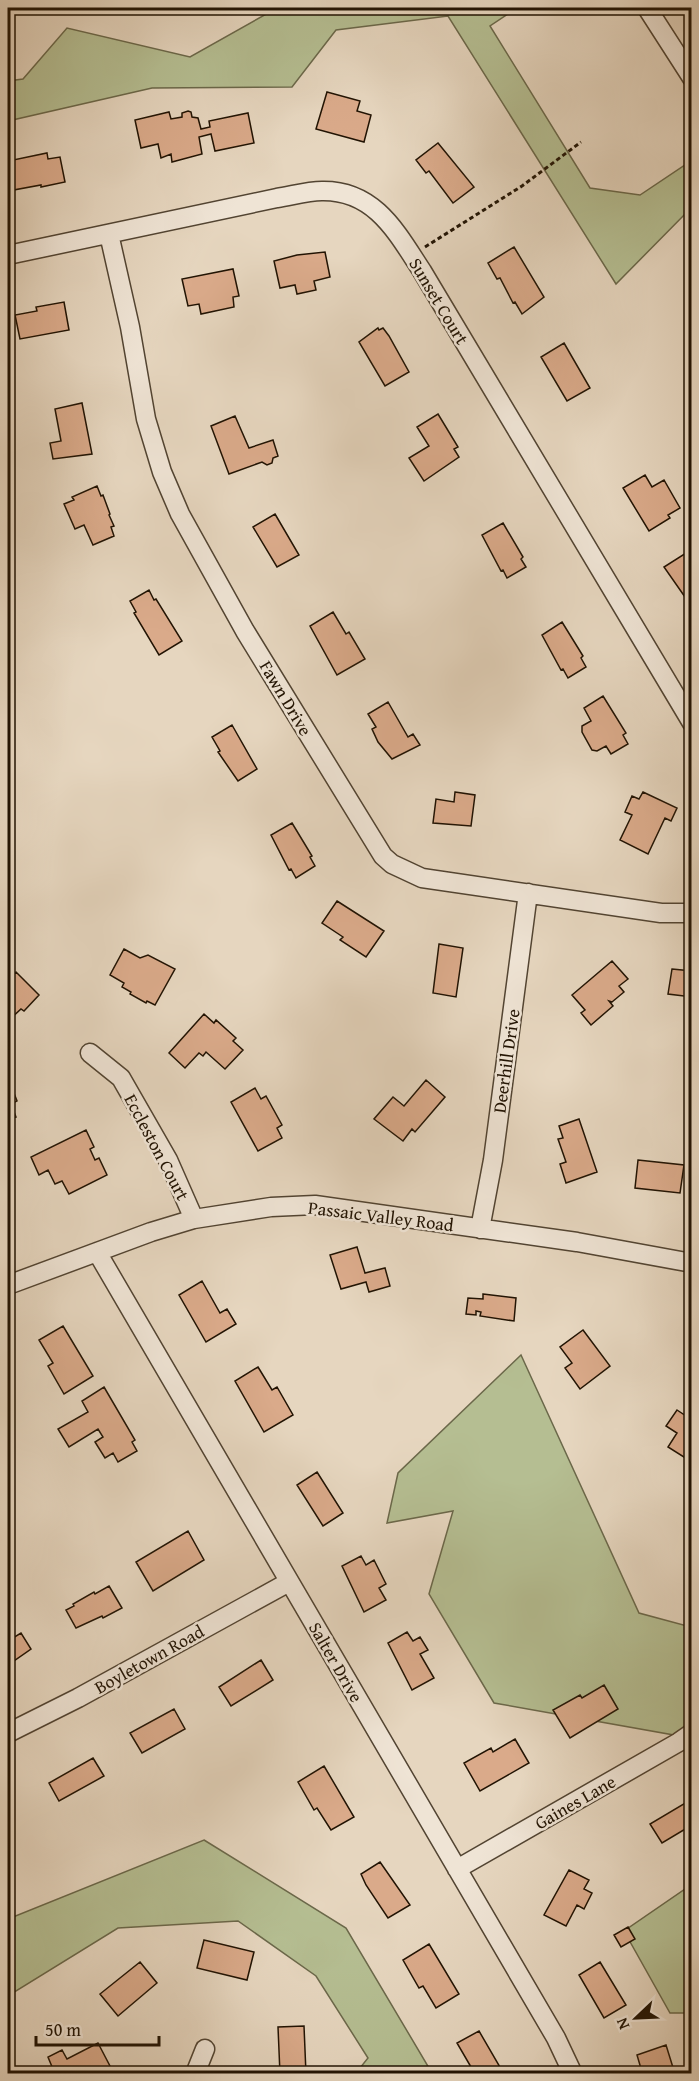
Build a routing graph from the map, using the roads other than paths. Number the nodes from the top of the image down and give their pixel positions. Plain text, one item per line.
1 (647, 8) edge
2 (689, 66) edge
3 (109, 234) junction
4 (8, 255) edge
5 (692, 723) edge
6 (528, 893) junction
7 (692, 913) edge
8 (90, 1053) dead end
9 (194, 1219) junction
10 (480, 1229) junction
11 (97, 1252) junction
12 (692, 1263) edge
13 (8, 1286) edge
14 (289, 1582) junction
15 (8, 1733) edge
16 (692, 1733) edge
17 (457, 1869) junction
18 (205, 2049) dead end
19 (195, 2073) edge
20 (573, 2073) edge

1 - 2 street
3 - 4 street, Sunset Court
3 - 5 street, Sunset Court
3 - 6 street, Fawn Drive
6 - 7 street, Fawn Drive
6 - 10 street, Deerhill Drive
8 - 9 street, Eccleston Court
9 - 10 street, Passaic Valley Road
9 - 11 street, Passaic Valley Road
10 - 12 street, Passaic Valley Road
11 - 13 street, Passaic Valley Road
11 - 14 street, Salter Drive
14 - 15 street, Boyletown Road
14 - 17 street, Salter Drive
16 - 17 street, Gaines Lane
17 - 20 street, Salter Drive
18 - 19 street

